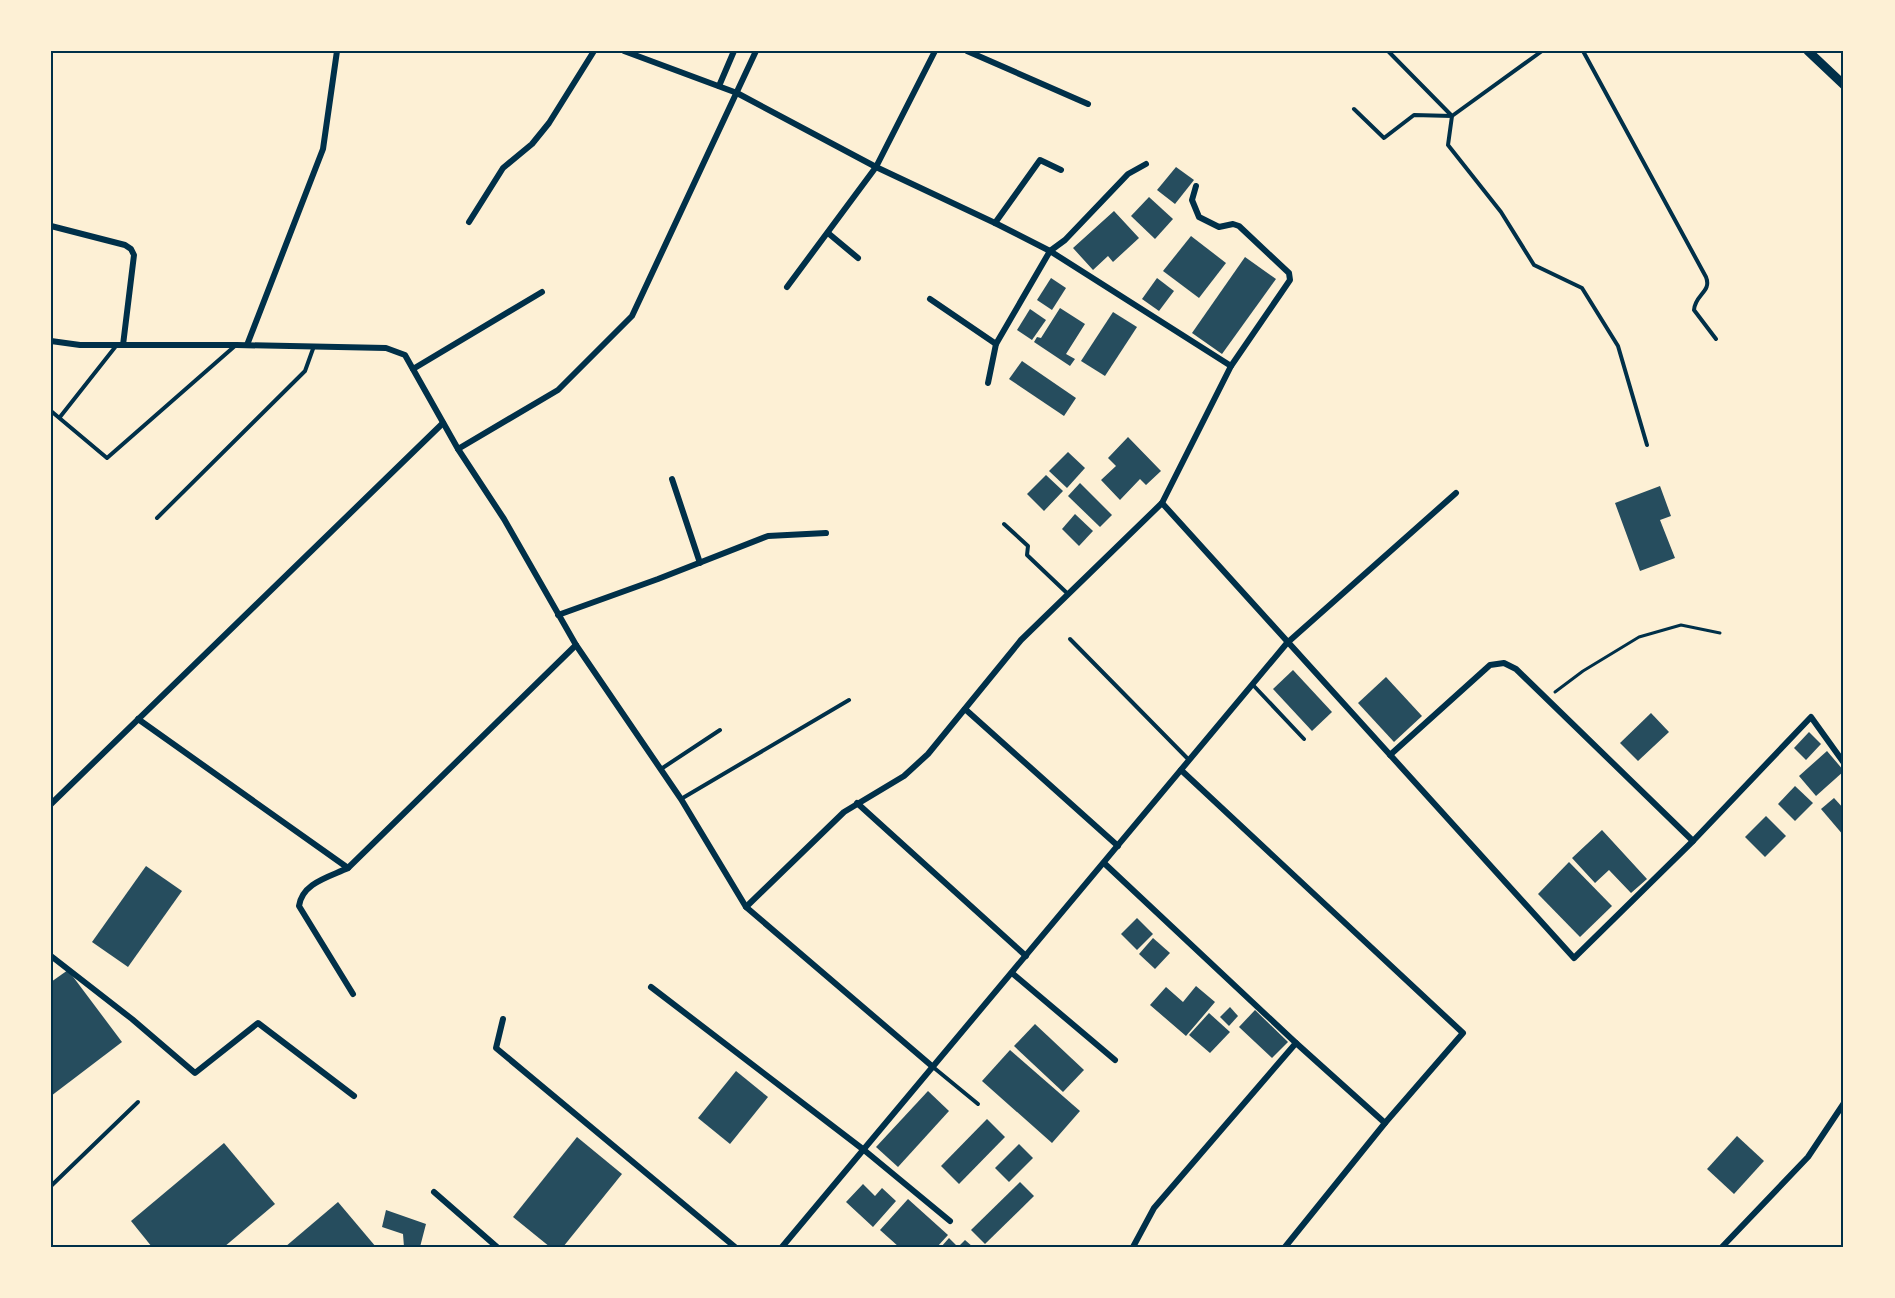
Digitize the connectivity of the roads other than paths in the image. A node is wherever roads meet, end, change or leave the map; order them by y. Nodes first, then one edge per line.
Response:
1 (336, 51) edge
2 (594, 51) edge
3 (624, 51) edge
4 (734, 51) edge
5 (756, 51) edge
6 (935, 51) edge
7 (967, 51) edge
8 (1388, 51) edge
9 (1542, 51) edge
10 (1583, 51) edge
11 (1808, 51) edge
12 (1844, 85) edge
13 (719, 86) junction
14 (737, 93) junction
15 (1088, 104) dead end
16 (1354, 109) dead end
17 (1452, 116) junction
18 (1146, 164) dead end
19 (876, 167) junction
20 (1060, 170) dead end
21 (1196, 186) dead end
22 (469, 222) dead end
23 (995, 223) junction
24 (51, 226) edge
25 (828, 233) junction
26 (1050, 251) junction
27 (858, 258) dead end
28 (787, 287) dead end
29 (542, 292) dead end
30 (930, 299) dead end
31 (1716, 339) dead end
32 (51, 341) edge
33 (996, 344) junction
34 (119, 345) junction
35 (237, 345) junction
36 (247, 345) junction
37 (314, 346) junction
38 (1231, 366) junction
39 (413, 369) junction
40 (988, 383) dead end
41 (51, 411) edge
42 (60, 417) junction
43 (443, 423) junction
44 (1647, 445) dead end
45 (458, 449) junction
46 (672, 479) dead end
47 (1456, 493) dead end
48 (1162, 503) junction
49 (157, 518) dead end
50 (1004, 524) dead end
51 (826, 533) dead end
52 (700, 563) junction
53 (1069, 594) junction
54 (558, 615) junction
55 (1070, 639) dead end
56 (1287, 643) junction
57 (576, 645) junction
58 (1252, 685) junction
59 (849, 700) dead end
60 (965, 709) junction
61 (138, 719) junction
62 (720, 730) dead end
63 (1304, 739) dead end
64 (1390, 755) junction
65 (1189, 761) junction
66 (1844, 763) edge
67 (661, 770) junction
68 (1181, 770) junction
69 (681, 800) junction
70 (857, 803) junction
71 (51, 804) edge
72 (1693, 841) junction
73 (1118, 846) junction
74 (1104, 862) junction
75 (348, 868) junction
76 (746, 907) junction
77 (51, 956) edge
78 (1026, 956) junction
79 (1012, 973) junction
80 (651, 987) dead end
81 (353, 994) dead end
82 (503, 1019) dead end
83 (1296, 1043) junction
84 (1115, 1060) dead end
85 (933, 1067) junction
86 (354, 1096) dead end
87 (138, 1102) dead end
88 (1844, 1103) edge
89 (978, 1104) dead end
90 (1385, 1123) junction
91 (864, 1150) junction
92 (51, 1186) edge
93 (434, 1192) dead end
94 (950, 1221) dead end
95 (497, 1247) edge
96 (735, 1247) edge
97 (782, 1247) edge
98 (1133, 1247) edge
99 (1285, 1247) edge
100 (1722, 1247) edge

1 - 36 street
2 - 22 street
3 - 13 street
4 - 13 street
5 - 14 street
6 - 19 street
7 - 15 street
8 - 17 lane
9 - 17 lane
10 - 31 lane
11 - 12 street
13 - 14 street
14 - 19 street
14 - 45 street
16 - 17 lane
17 - 44 lane
18 - 26 street
19 - 23 street
19 - 25 street
20 - 23 street
21 - 38 street
23 - 26 street
24 - 34 street
25 - 27 street
25 - 28 street
26 - 33 street
26 - 38 street
29 - 39 street
30 - 33 street
32 - 34 street
33 - 40 street
34 - 35 street
34 - 42 lane
35 - 36 street
35 - 42 lane
36 - 37 street
37 - 39 street
37 - 49 lane
38 - 48 street
39 - 43 street
41 - 42 lane
43 - 45 street
43 - 61 street
45 - 54 street
46 - 52 street
47 - 56 street
48 - 53 street
48 - 56 street
50 - 53 lane
51 - 52 street
52 - 54 street
53 - 60 street
54 - 57 street
55 - 65 lane
56 - 58 street
56 - 64 street
57 - 67 street
57 - 75 street
58 - 63 lane
58 - 65 street
59 - 69 lane
60 - 70 street
60 - 73 street
61 - 71 street
61 - 75 street
62 - 67 lane
64 - 72 street
64 - 72 street
65 - 68 street
66 - 72 street
67 - 69 street
68 - 73 street
68 - 90 street
69 - 76 street
70 - 76 street
70 - 78 street
73 - 74 street
74 - 78 street
74 - 83 street
75 - 81 street
76 - 85 street
77 - 86 street
78 - 79 street
79 - 84 street
79 - 85 street
80 - 91 street
82 - 96 street
83 - 90 street
83 - 98 street
85 - 89 lane
85 - 91 street
87 - 92 lane
88 - 100 street
90 - 99 street
91 - 94 street
91 - 97 street
93 - 95 street

